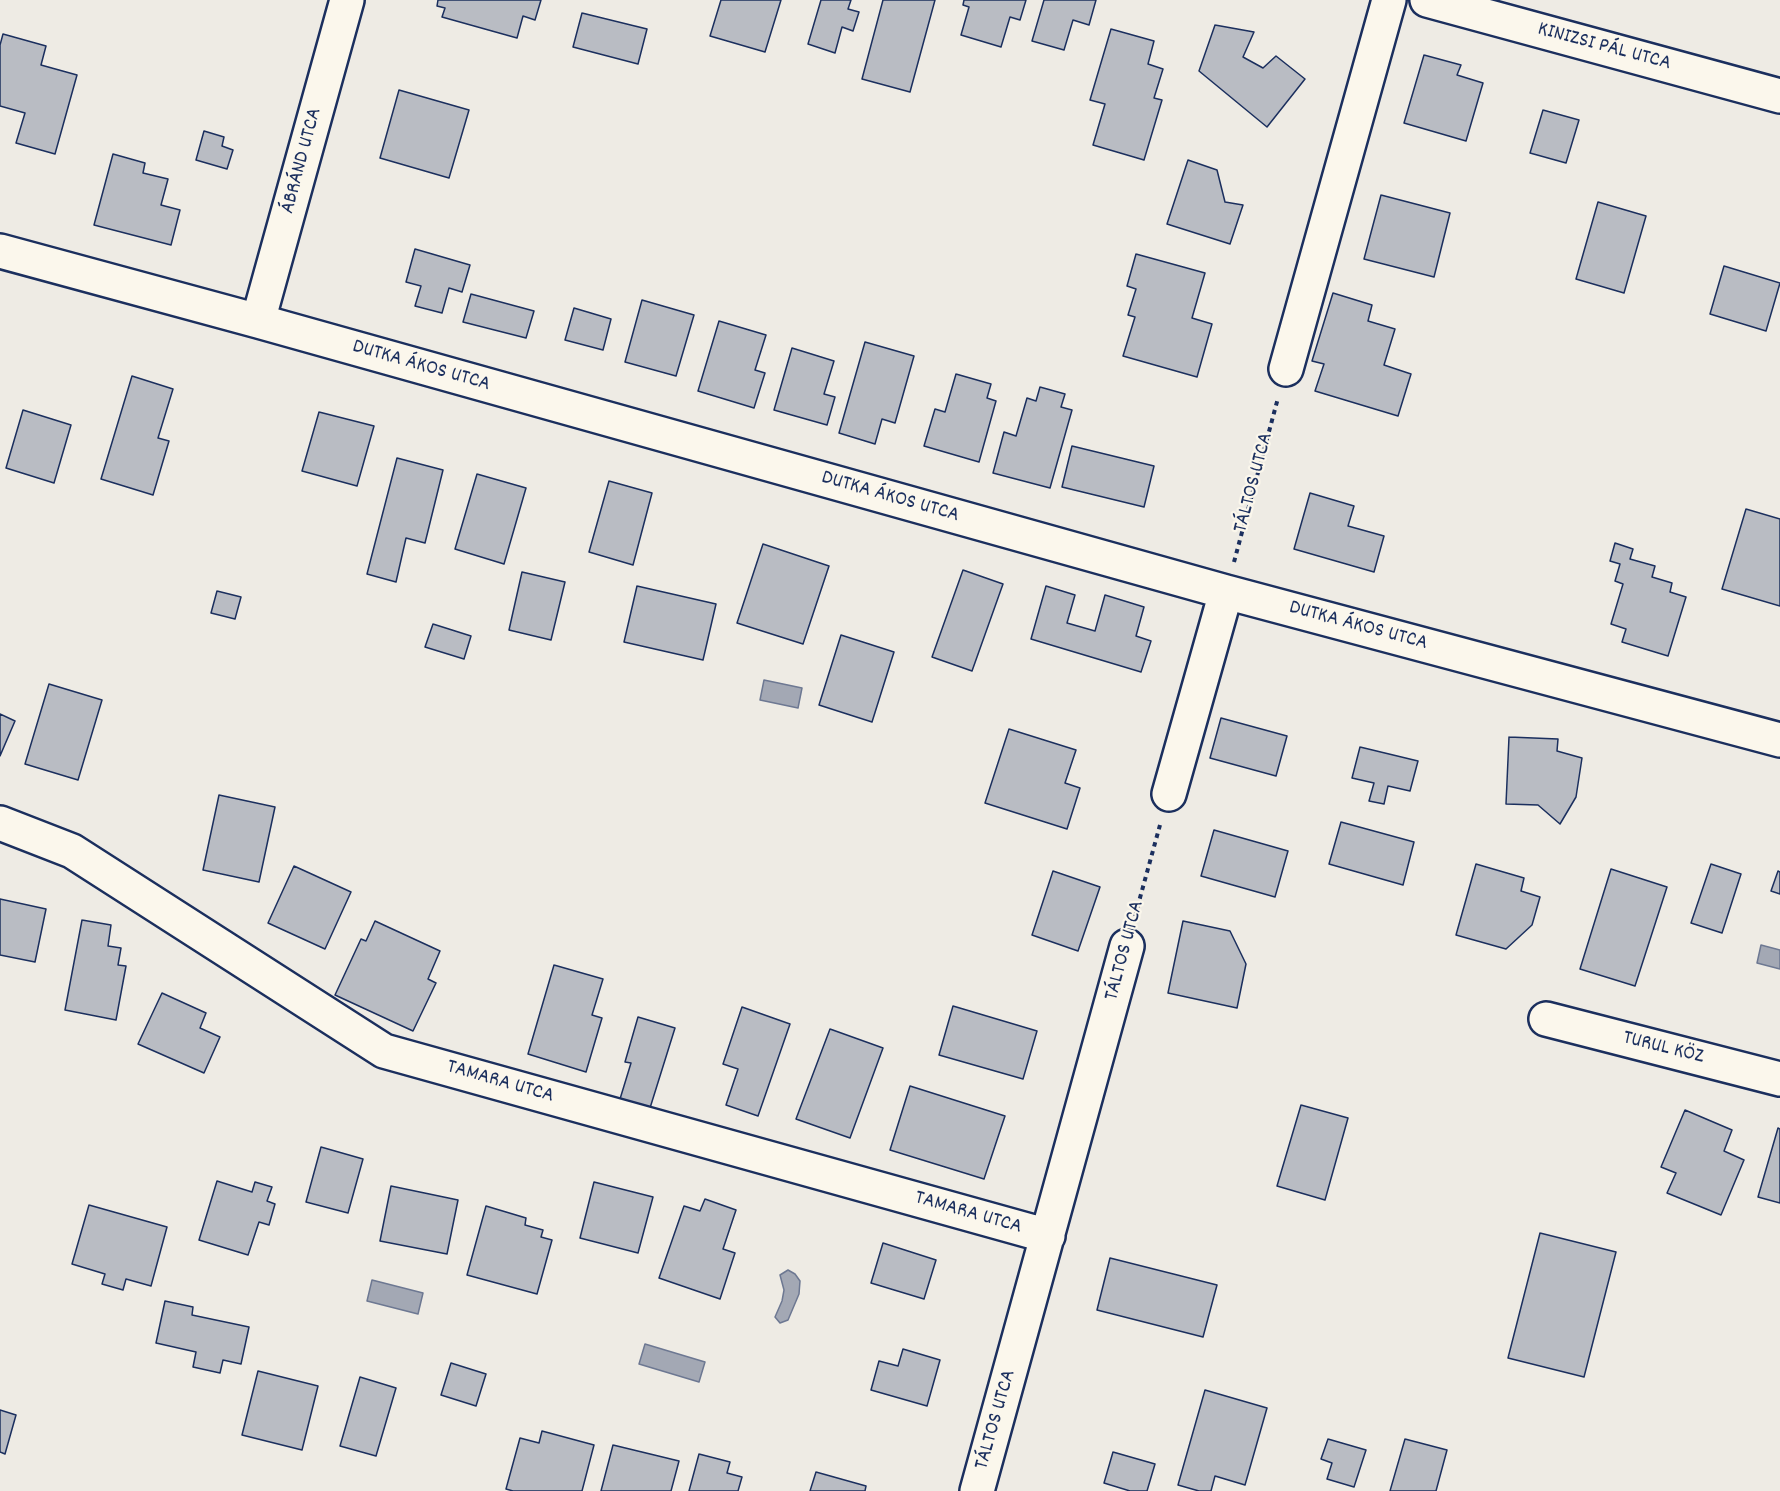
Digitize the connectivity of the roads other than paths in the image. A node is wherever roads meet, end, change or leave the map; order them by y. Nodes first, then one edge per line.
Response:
1 (347, 0) edge
2 (1389, 0) edge
3 (1427, 0) edge
4 (1780, 96) edge
5 (0, 251) edge
6 (258, 321) junction
7 (1286, 369) dead end
8 (1226, 592) junction
9 (1780, 740) edge
10 (1169, 794) road end
11 (0, 823) edge
12 (1127, 946) road end
13 (1546, 1019) dead end
14 (1780, 1079) edge
15 (1048, 1236) junction
16 (977, 1491) edge

1 - 6 street, ÁBRÁND UTCA
2 - 7 street
3 - 4 street, KINIZSI PÁL UTCA
5 - 6 street, DUTKA ÁKOS UTCA
6 - 8 street, DUTKA ÁKOS UTCA
8 - 9 street, DUTKA ÁKOS UTCA
8 - 10 street
11 - 15 street, TAMARA UTCA
12 - 15 street, TÁLTOS UTCA
13 - 14 street, TURUL KÖZ
15 - 16 street, TÁLTOS UTCA

